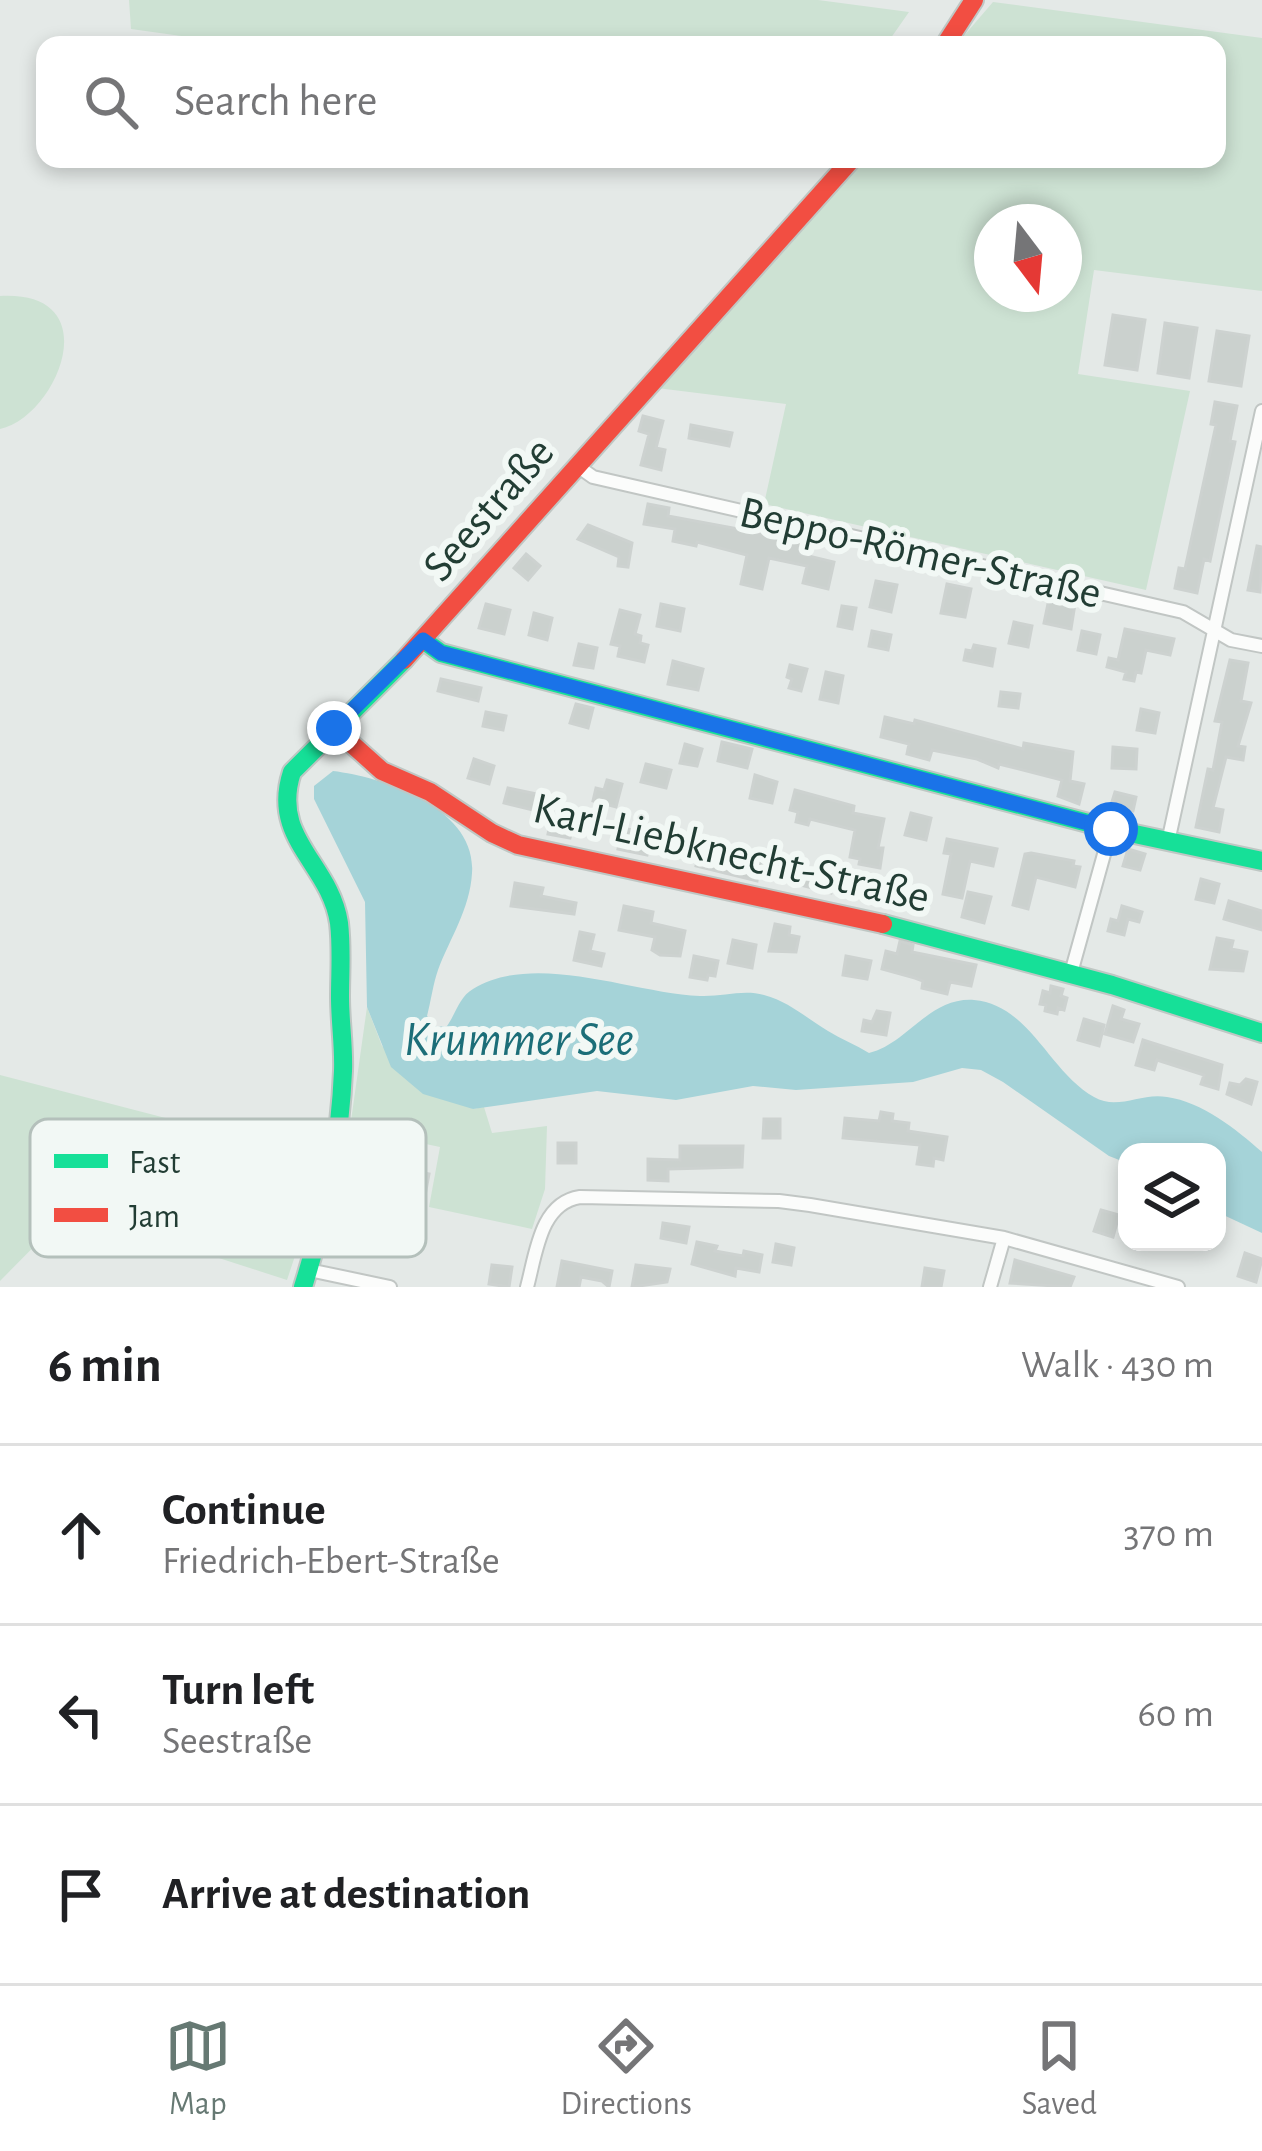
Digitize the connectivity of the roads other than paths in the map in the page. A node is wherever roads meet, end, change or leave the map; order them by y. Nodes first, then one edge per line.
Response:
1 (974, 0) edge
2 (951, 36) edge
3 (844, 168) edge
4 (1262, 411) edge
5 (576, 465) junction
6 (1215, 632) junction
7 (423, 640) junction
8 (1262, 646) edge
9 (334, 728) junction
10 (1111, 829) junction
11 (1168, 842) junction
12 (1262, 862) edge
13 (1071, 973) junction
14 (1262, 1033) edge
15 (336, 1119) edge
16 (1004, 1238) junction
17 (306, 1278) edge
18 (390, 1287) edge
19 (527, 1287) edge
20 (990, 1287) edge
21 (1178, 1287) edge

1 - 2 street
3 - 5 street, Seestraße
4 - 6 street
5 - 6 street, Beppo-Römer-Straße
5 - 7 street, Seestraße
6 - 8 street, Beppo-Römer-Straße
6 - 11 street
7 - 9 street, Seestraße
7 - 10 street
9 - 13 street, Karl-Liebknecht-Straße
9 - 15 street, Seestraße
10 - 11 street
10 - 13 street
11 - 12 street
13 - 14 street, Karl-Liebknecht-Straße
16 - 19 street
16 - 20 street
16 - 21 street
17 - 18 street

